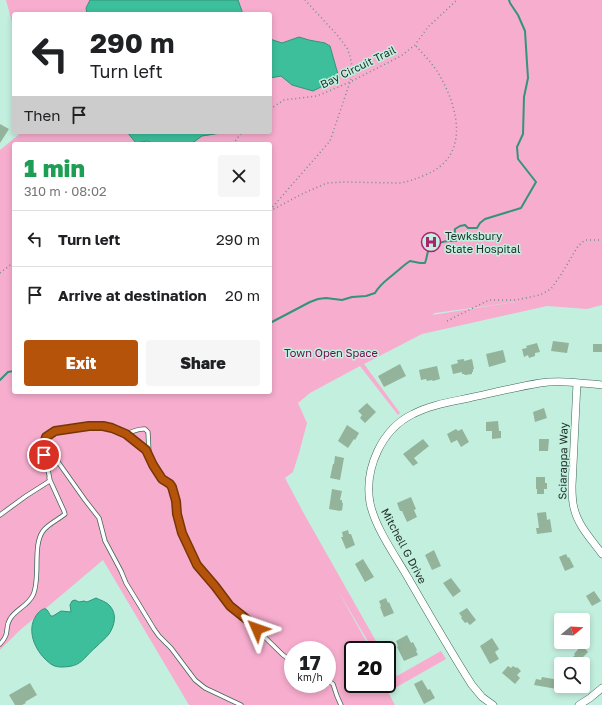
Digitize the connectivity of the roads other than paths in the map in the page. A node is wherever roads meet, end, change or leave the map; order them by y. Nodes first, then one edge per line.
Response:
1 (577, 383) junction
2 (602, 385) edge
3 (126, 434) junction
4 (45, 444) junction
5 (149, 454) junction
6 (49, 478) junction
7 (0, 515) edge
8 (602, 554) edge
9 (0, 644) edge
10 (284, 656) edge
11 (602, 688) edge
12 (336, 693) edge
13 (241, 705) edge
14 (341, 705) edge
15 (494, 705) edge
16 (579, 705) edge

1 - 2 street, Mitchell G Drive
1 - 8 street, Sciarappa Way
1 - 15 street, Mitchell G Drive
3 - 4 lane
3 - 5 lane
3 - 5 lane
4 - 6 lane
4 - 13 lane
5 - 10 lane
6 - 7 lane
6 - 9 lane
11 - 16 street
12 - 14 lane

